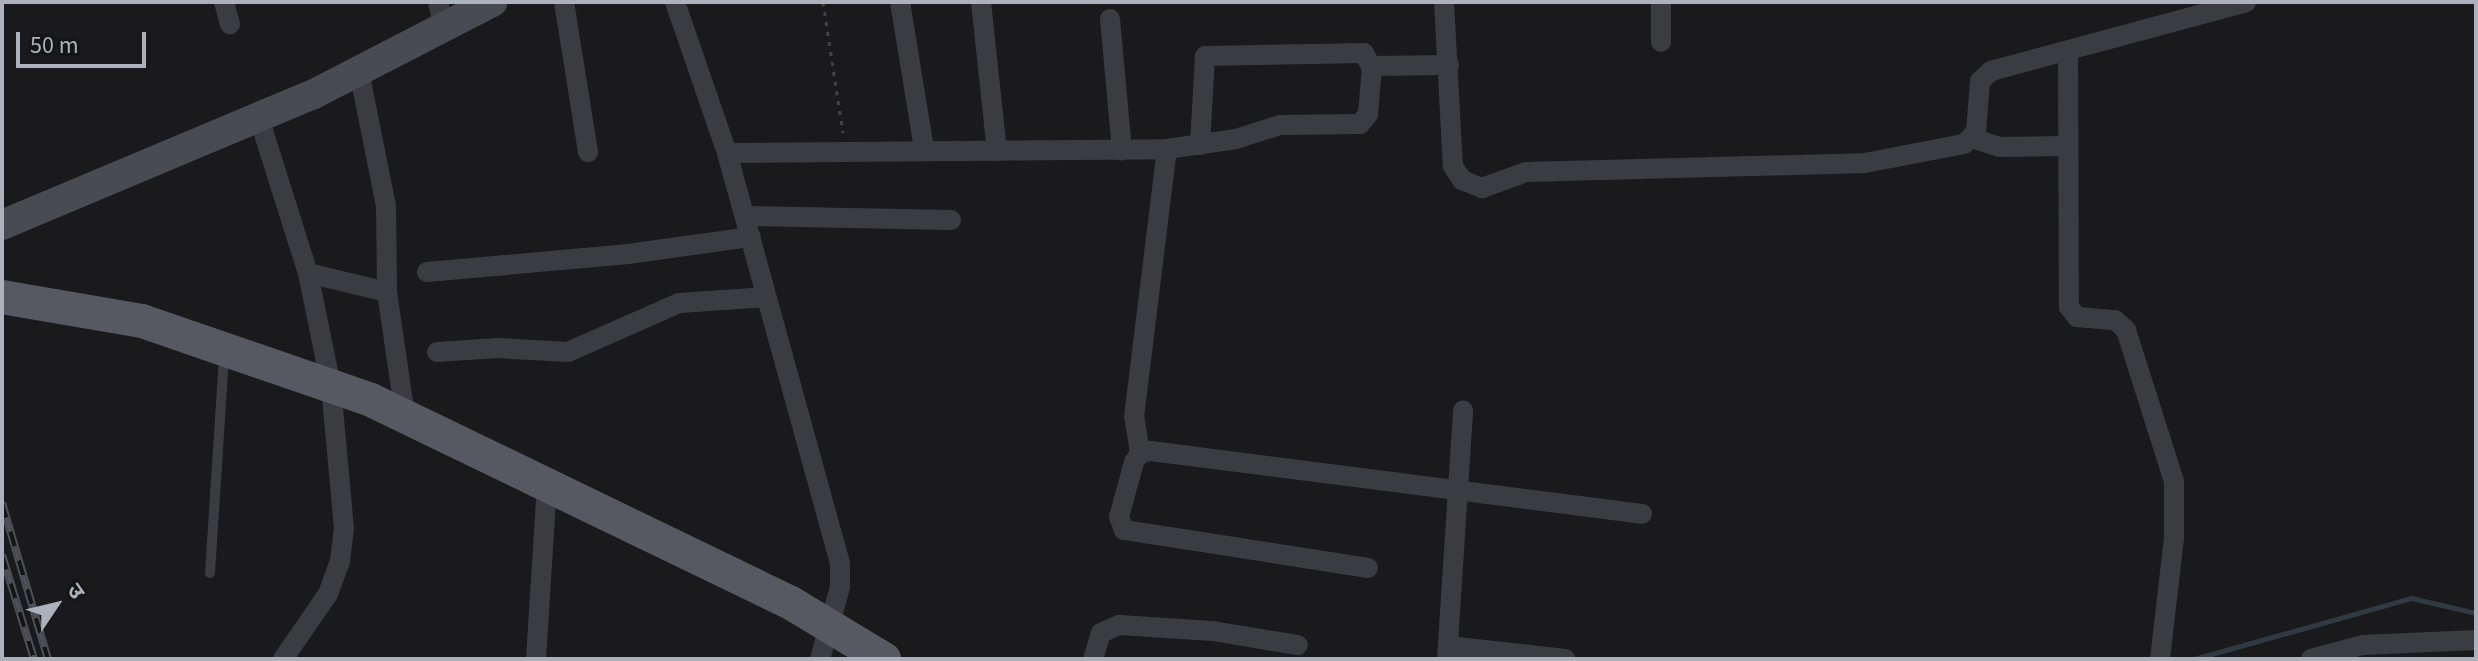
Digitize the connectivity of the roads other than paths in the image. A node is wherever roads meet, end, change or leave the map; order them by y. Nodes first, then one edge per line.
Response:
1 (224, 2) edge
2 (492, 2) edge
3 (564, 2) edge
4 (675, 2) edge
5 (900, 2) edge
6 (981, 2) edge
7 (1444, 2) edge
8 (1661, 2) edge
9 (2245, 2) edge
10 (441, 14) edge
11 (1110, 19) dead end
12 (230, 24) dead end
13 (1661, 42) dead end
14 (2068, 52) junction
15 (1449, 65) junction
16 (1371, 67) junction
17 (359, 71) junction
18 (259, 118) junction
19 (1972, 138) junction
20 (1200, 145) junction
21 (2068, 146) junction
22 (924, 148) junction
23 (1167, 149) junction
24 (1122, 150) junction
25 (997, 151) junction
26 (588, 152) dead end
27 (727, 153) junction
28 (745, 216) junction
29 (951, 220) dead end
30 (2, 225) edge
31 (751, 237) junction
32 (427, 272) dead end
33 (308, 273) junction
34 (387, 292) junction
35 (2, 297) edge
36 (766, 297) junction
37 (224, 350) junction
38 (437, 352) dead end
39 (331, 386) junction
40 (1463, 411) dead end
41 (405, 416) junction
42 (1140, 453) junction
43 (547, 486) junction
44 (1460, 491) junction
45 (1642, 514) dead end
46 (1368, 568) dead end
47 (210, 573) dead end
48 (831, 624) junction
49 (2476, 640) edge
50 (1298, 645) dead end
51 (1448, 652) edge
52 (283, 659) edge
53 (536, 659) edge
54 (820, 659) edge
55 (884, 659) edge
56 (1093, 659) edge
57 (1565, 659) edge
58 (2160, 659) edge
59 (2311, 659) edge

1 - 12 street
2 - 10 street
3 - 26 street
4 - 27 street
5 - 22 street
6 - 25 street
7 - 15 street
8 - 13 street
9 - 14 street
10 - 17 street
11 - 24 street
14 - 19 street
14 - 21 street
15 - 16 street
15 - 19 street
16 - 20 street
16 - 20 street
17 - 18 street
17 - 34 street
18 - 30 street
18 - 33 street
19 - 21 street
20 - 23 street
21 - 58 street
22 - 25 street
22 - 27 street
23 - 24 street
23 - 42 street
24 - 25 street
27 - 28 street
28 - 29 street
28 - 31 street
31 - 32 street
31 - 36 street
33 - 34 street
33 - 39 street
34 - 41 street
35 - 37 main road
36 - 38 street
36 - 48 street
37 - 39 main road
37 - 47 lane
39 - 41 main road
39 - 52 street
40 - 44 street
41 - 43 main road
42 - 44 street
42 - 46 street
43 - 48 main road
43 - 53 street
44 - 45 street
44 - 51 street
48 - 54 street
48 - 55 main road
49 - 59 street
50 - 56 street
51 - 57 street

